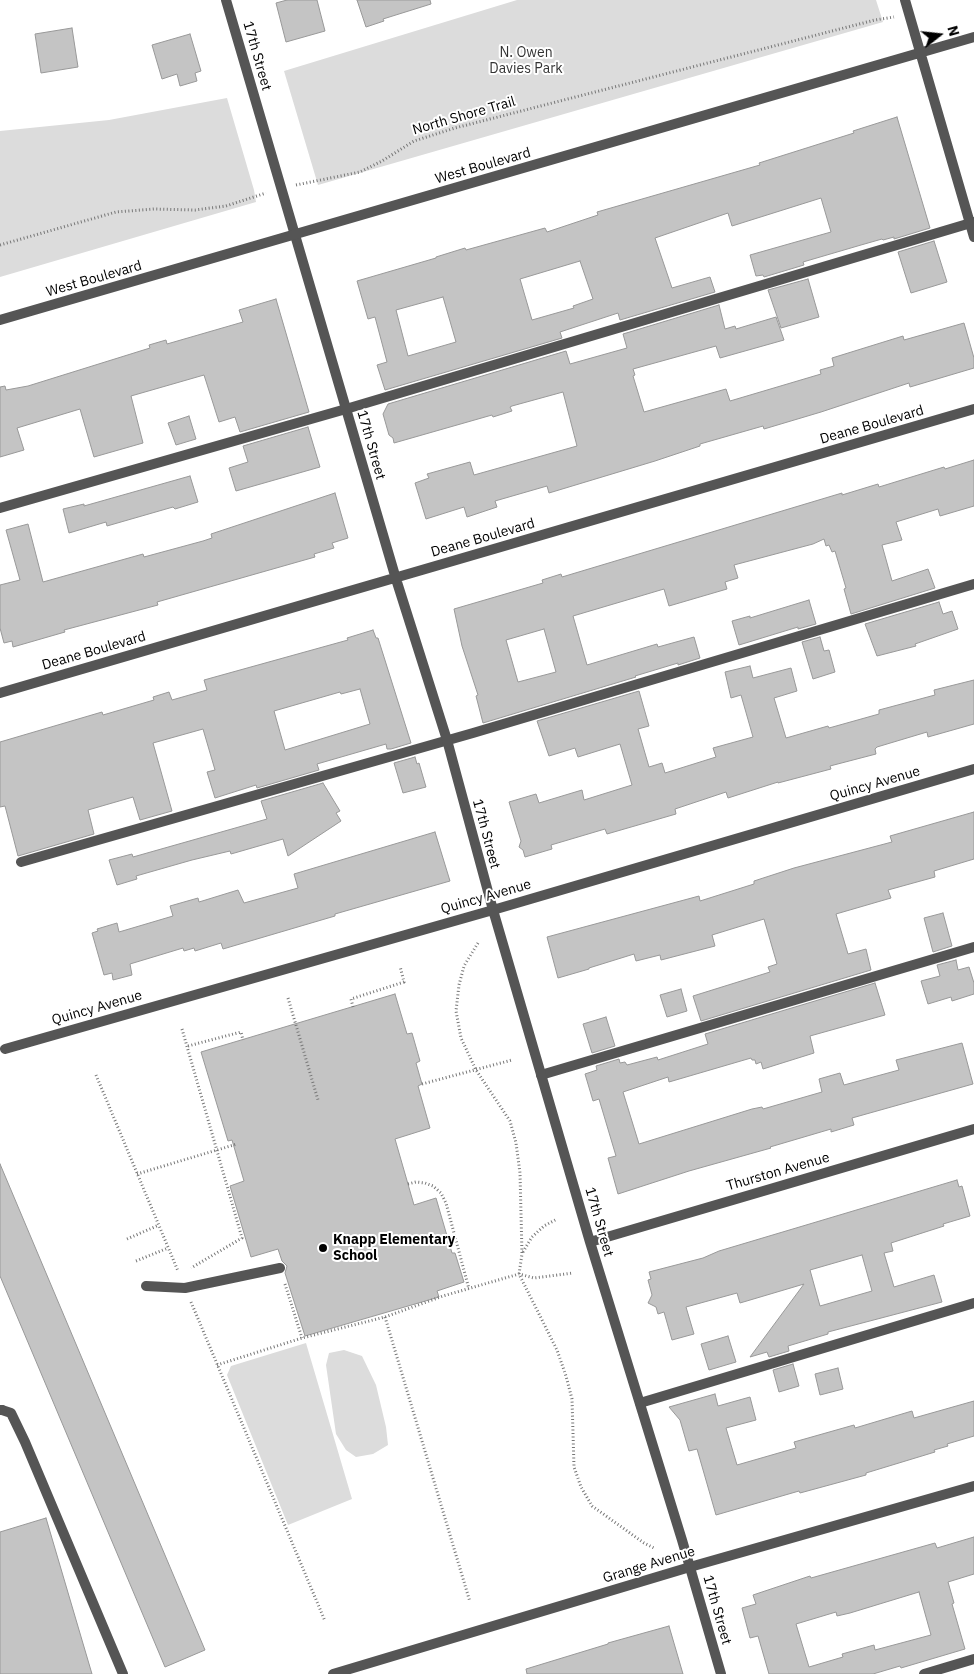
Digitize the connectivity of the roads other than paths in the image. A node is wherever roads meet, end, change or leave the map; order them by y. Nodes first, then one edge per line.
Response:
1 (226, 0) edge
2 (905, 0) edge
3 (974, 37) edge
4 (920, 52) junction
5 (972, 222) edge
6 (295, 235) junction
7 (974, 237) edge
8 (0, 320) edge
9 (346, 409) junction
10 (974, 409) edge
11 (0, 508) edge
12 (396, 579) junction
13 (974, 584) edge
14 (0, 693) edge
15 (447, 740) junction
16 (974, 769) edge
17 (21, 862) dead end
18 (493, 910) junction
19 (974, 947) edge
20 (5, 1049) dead end
21 (541, 1075) junction
22 (974, 1129) edge
23 (590, 1242) junction
24 (280, 1268) road end
25 (146, 1286) dead end
26 (974, 1304) edge
27 (640, 1402) junction
28 (1, 1410) edge
29 (974, 1486) edge
30 (690, 1567) junction
31 (974, 1659) edge
32 (122, 1674) edge
33 (333, 1674) edge
34 (721, 1674) edge
35 (924, 1674) edge

1 - 6 street, 17th Street
2 - 4 street
3 - 4 street, West Boulevard
4 - 5 street
4 - 6 street, West Boulevard
5 - 7 street
5 - 9 street
6 - 8 street, West Boulevard
6 - 9 street, 17th Street
9 - 11 street
9 - 12 street, 17th Street
10 - 12 street, Deane Boulevard
12 - 14 street, Deane Boulevard
12 - 15 street, 17th Street
13 - 15 street
15 - 17 street
15 - 18 street, 17th Street
16 - 18 street, Quincy Avenue
18 - 20 street, Quincy Avenue
18 - 21 street, 17th Street
19 - 21 street
21 - 23 street, 17th Street
22 - 23 street, Thurston Avenue
23 - 27 street, 17th Street
24 - 25 street
26 - 27 street
27 - 30 street, 17th Street
28 - 32 street
29 - 30 street, Grange Avenue
30 - 33 street, Grange Avenue
30 - 34 street, 17th Street
31 - 35 street

